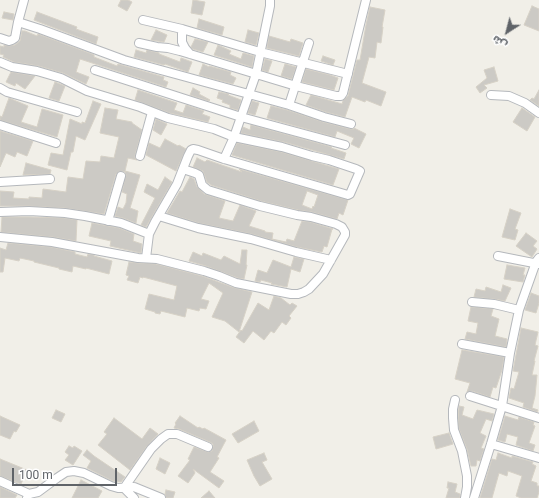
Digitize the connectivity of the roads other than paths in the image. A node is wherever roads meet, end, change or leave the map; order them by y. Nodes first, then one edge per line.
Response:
1 (24, 0) edge
2 (270, 0) edge
3 (366, 0) edge
4 (144, 20) dead end
5 (18, 22) junction
6 (182, 29) junction
7 (0, 38) edge
8 (139, 43) dead end
9 (309, 44) dead end
10 (260, 52) junction
11 (190, 54) junction
12 (0, 62) edge
13 (302, 62) junction
14 (95, 70) dead end
15 (256, 74) junction
16 (348, 74) junction
17 (296, 86) junction
18 (0, 88) edge
19 (249, 94) junction
20 (491, 95) dead end
21 (290, 105) junction
22 (77, 112) dead end
23 (152, 112) junction
24 (539, 113) edge
25 (241, 117) junction
26 (351, 124) dead end
27 (0, 125) edge
28 (234, 137) junction
29 (56, 143) dead end
30 (345, 145) dead end
31 (140, 156) dead end
32 (224, 160) junction
33 (183, 170) junction
34 (121, 176) dead end
35 (50, 179) dead end
36 (0, 182) edge
37 (0, 212) edge
38 (158, 216) junction
39 (108, 221) junction
40 (149, 234) junction
41 (0, 237) edge
42 (498, 256) dead end
43 (146, 258) junction
44 (331, 260) junction
45 (538, 261) edge
46 (472, 302) dead end
47 (519, 310) junction
48 (462, 344) dead end
49 (510, 353) junction
50 (470, 396) dead end
51 (455, 400) dead end
52 (502, 406) junction
53 (539, 418) edge
54 (491, 444) junction
55 (208, 447) dead end
56 (539, 458) edge
57 (0, 481) edge
58 (124, 488) junction
59 (30, 497) edge
60 (134, 498) edge
61 (161, 498) edge
62 (465, 498) edge
63 (474, 498) edge

1 - 5 street
2 - 10 street
3 - 16 street
4 - 6 street
5 - 7 street
5 - 19 street
6 - 10 street
6 - 11 street
8 - 11 street
9 - 13 street
10 - 13 street
10 - 15 street
11 - 15 street
12 - 23 street
13 - 16 street
13 - 17 street
14 - 25 street
15 - 17 street
15 - 19 street
16 - 17 street
17 - 21 street
18 - 22 street
19 - 21 street
19 - 25 street
20 - 24 street
21 - 26 street
23 - 28 street
23 - 31 street
25 - 28 street
25 - 30 street
27 - 29 street
28 - 32 street
28 - 32 street
32 - 33 street
33 - 38 street
33 - 44 street
34 - 39 street
35 - 36 street
37 - 39 street
38 - 40 street
38 - 44 street
39 - 40 street
40 - 43 street
41 - 43 street
42 - 45 street
43 - 44 street
45 - 47 street
46 - 47 street
47 - 49 street
48 - 49 street
49 - 52 street
50 - 52 street
51 - 62 street
52 - 53 street
52 - 54 street
54 - 56 street
54 - 63 street
55 - 58 street
57 - 59 street
58 - 59 street
58 - 60 street
58 - 61 street

